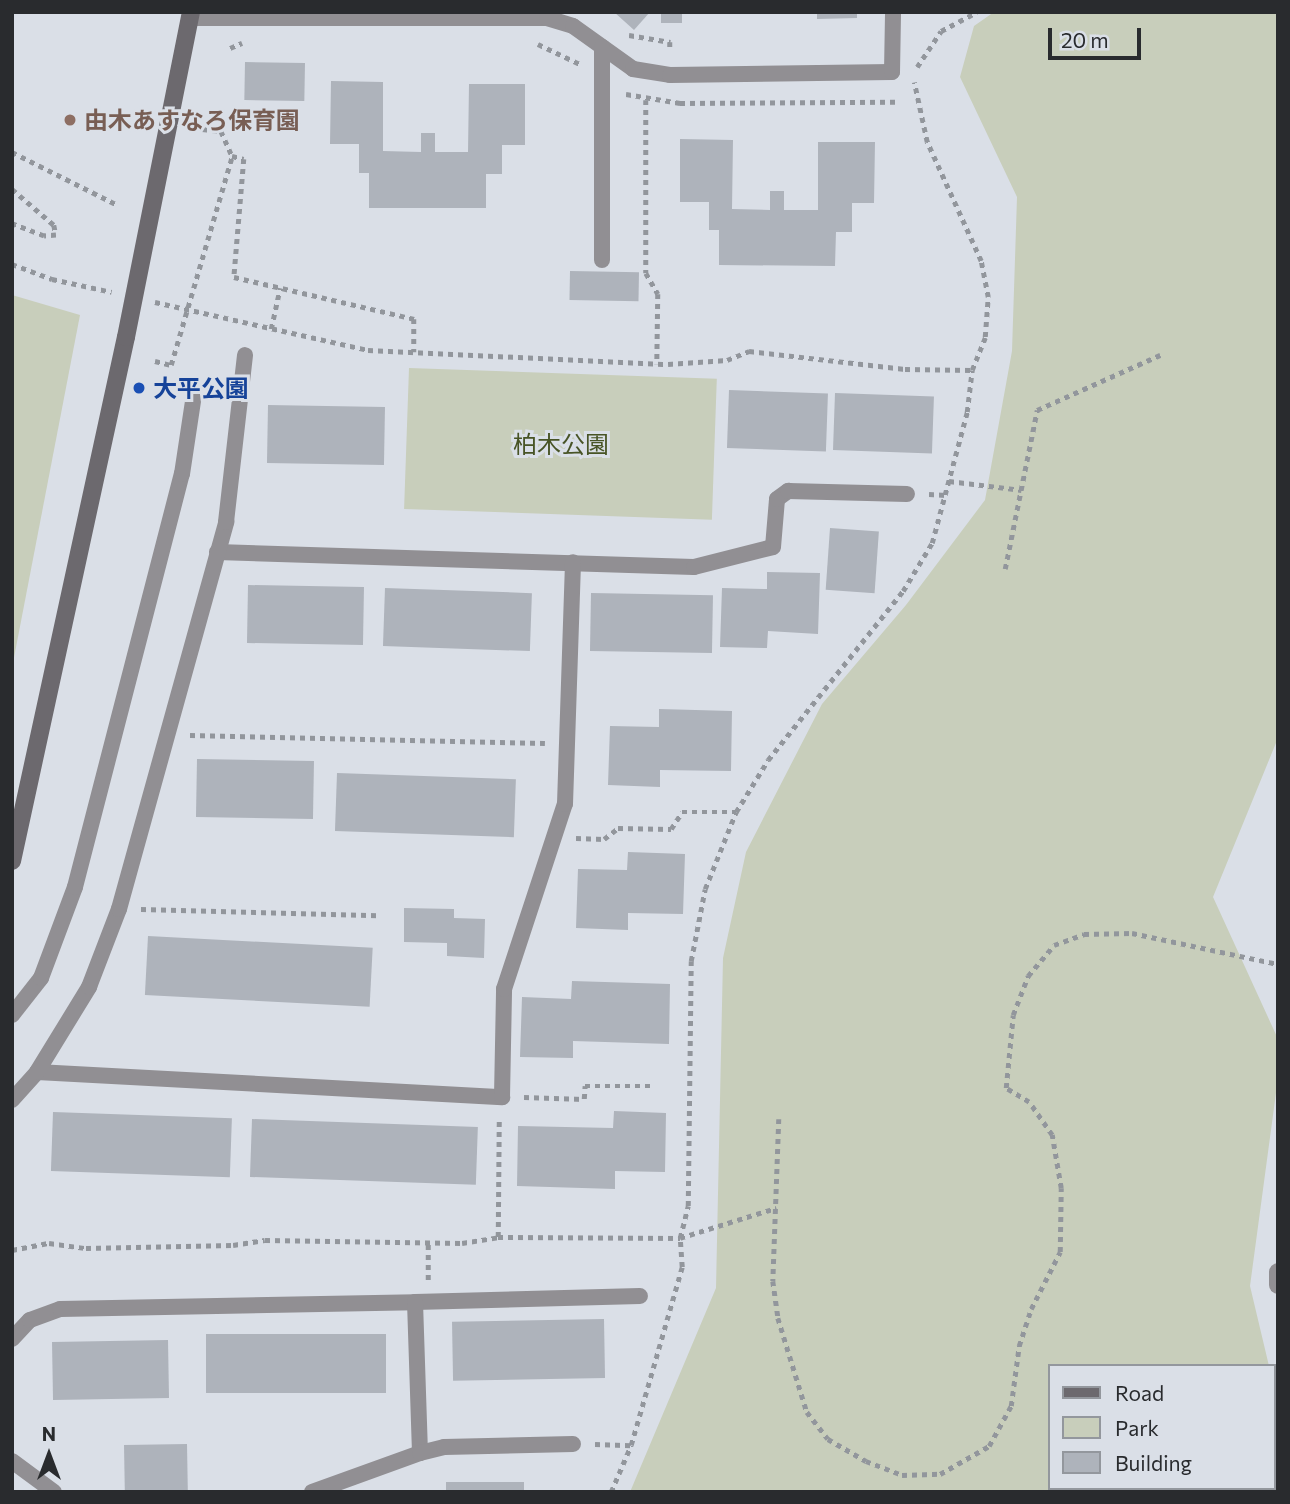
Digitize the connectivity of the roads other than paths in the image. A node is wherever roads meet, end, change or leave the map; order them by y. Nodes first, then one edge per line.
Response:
1 (893, 12) edge
2 (190, 15) edge
3 (314, 15) edge
4 (602, 47) junction
5 (603, 260) dead end
6 (245, 355) dead end
7 (194, 395) dead end
8 (907, 495) dead end
9 (217, 552) junction
10 (573, 562) junction
11 (12, 861) edge
12 (12, 1015) edge
13 (37, 1072) junction
14 (12, 1100) edge
15 (1278, 1272) edge
16 (1278, 1285) edge
17 (640, 1296) dead end
18 (421, 1302) junction
19 (12, 1339) edge
20 (573, 1444) road end
21 (420, 1453) junction
22 (12, 1461) edge
23 (54, 1492) edge
24 (312, 1492) edge

1 - 4 lane
2 - 3 lane
2 - 11 street
3 - 4 lane
4 - 5 lane
6 - 9 lane
7 - 12 lane
8 - 10 lane
9 - 10 lane
9 - 13 lane
10 - 13 lane
13 - 14 lane
15 - 16 street
17 - 18 lane
18 - 19 lane
18 - 21 lane
20 - 21 lane
21 - 24 lane
22 - 23 lane

